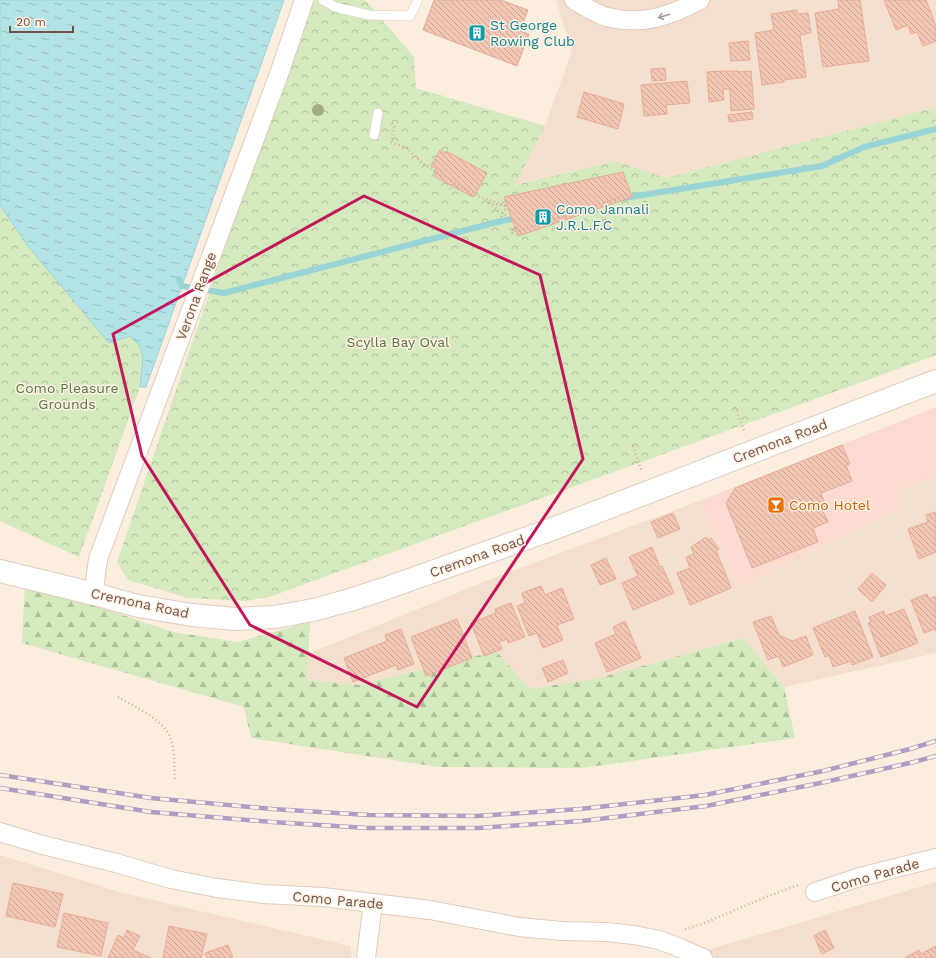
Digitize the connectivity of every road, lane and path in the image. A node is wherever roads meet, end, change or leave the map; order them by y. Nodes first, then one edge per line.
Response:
1 (304, 0) edge
2 (323, 0) edge
3 (418, 0) edge
4 (574, 0) edge
5 (700, 0) edge
6 (378, 113) dead end
7 (391, 120) dead end
8 (374, 135) dead end
9 (453, 183) junction
10 (450, 189) dead end
11 (628, 195) dead end
12 (506, 206) junction
13 (503, 214) junction
14 (501, 217) dead end
15 (518, 225) junction
16 (510, 229) dead end
17 (936, 381) edge
18 (735, 406) dead end
19 (633, 446) dead end
20 (752, 452) junction
21 (649, 491) junction
22 (0, 571) edge
23 (94, 594) junction
24 (118, 697) dead end
25 (175, 781) dead end
26 (0, 832) edge
27 (936, 858) edge
28 (815, 892) joint
29 (373, 903) junction
30 (680, 928) dead end
31 (367, 956) edge
32 (703, 958) edge

1 - 23 street, Verona Range
2 - 3 lane
5 -> 4 street
6 - 8 lane
7 - 9 path
9 - 10 path
9 - 12 path
11 - 15 path
12 - 13 path
12 - 13 path
13 - 14 path
13 - 15 path
15 - 16 path
17 - 20 street, Cremona Road
18 - 20 path
19 - 21 path
20 - 21 street, Cremona Road
21 - 23 street, Cremona Road
22 - 23 street, Cremona Road
24 - 25 path
26 - 29 street, Como Parade
27 - 28 street, Como Parade
28 - 30 path
29 - 31 street
29 - 32 street, Como Parade

